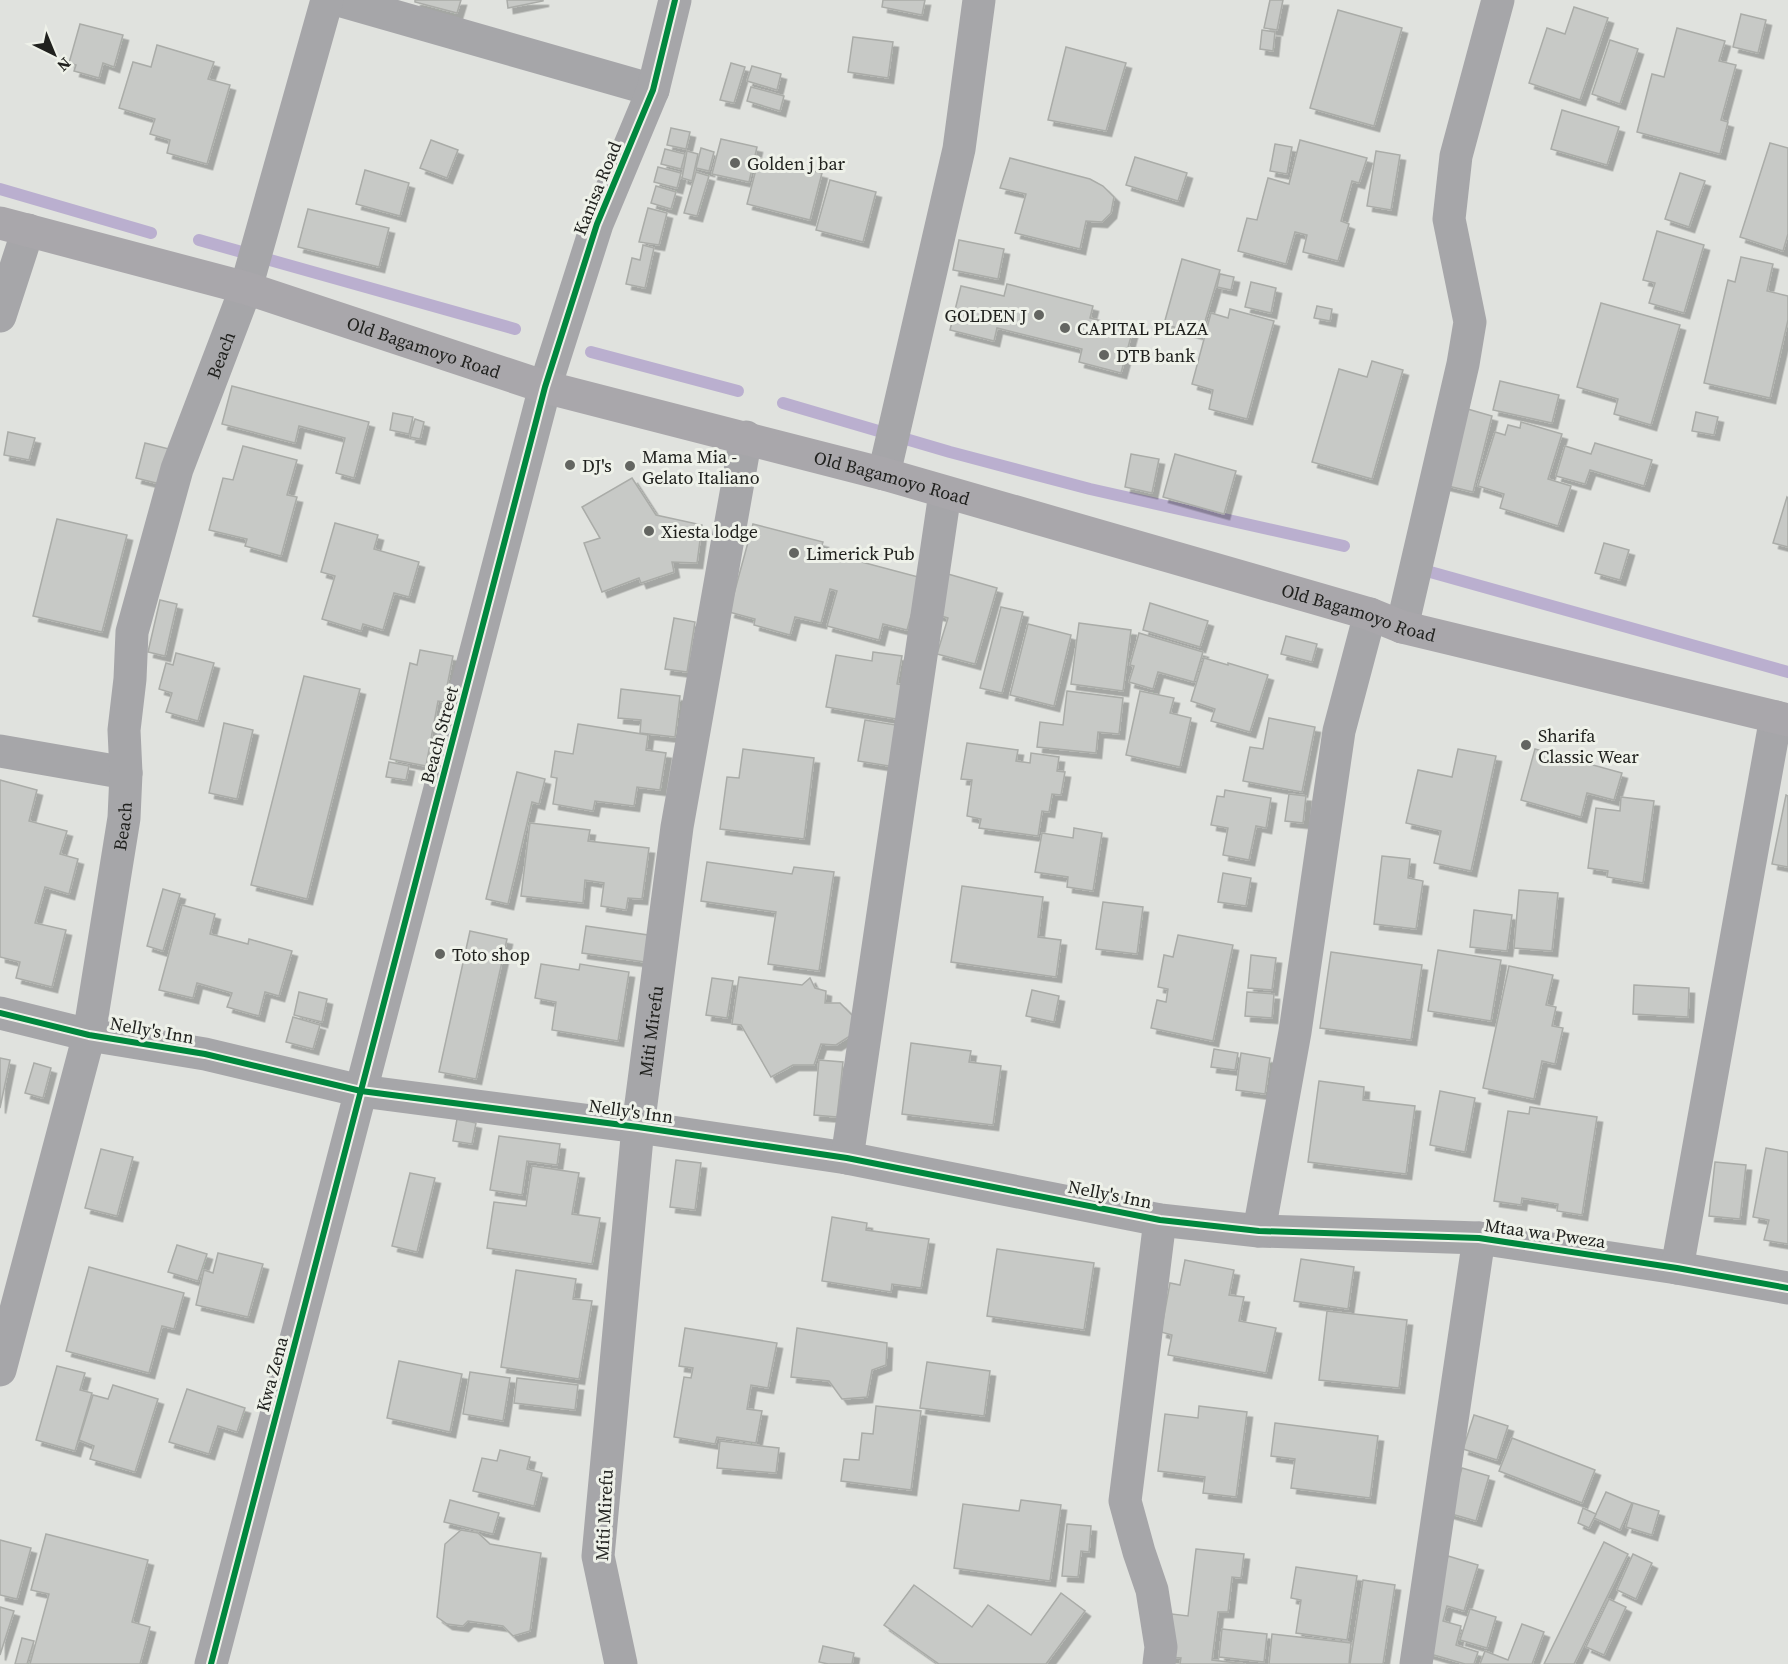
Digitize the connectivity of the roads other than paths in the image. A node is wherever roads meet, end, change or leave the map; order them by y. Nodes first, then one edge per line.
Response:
1 (327, 0) edge
2 (338, 0) edge
3 (675, 0) edge
4 (979, 0) edge
5 (1498, 0) edge
6 (653, 90) junction
7 (14, 226) edge
8 (246, 288) junction
9 (0, 316) edge
10 (545, 387) junction
11 (746, 437) junction
12 (884, 474) junction
13 (945, 493) junction
14 (1370, 614) junction
15 (1402, 627) junction
16 (1782, 718) edge
17 (0, 751) edge
18 (126, 773) junction
19 (0, 1013) edge
20 (89, 1035) junction
21 (361, 1091) junction
22 (638, 1126) junction
23 (847, 1158) junction
24 (1160, 1220) junction
25 (1259, 1231) junction
26 (1479, 1238) junction
27 (1677, 1268) junction
28 (1788, 1288) edge
29 (0, 1370) edge
30 (211, 1664) edge
31 (621, 1664) edge
32 (1159, 1664) edge
33 (1416, 1664) edge

1 - 8 street, Beach
2 - 6 street
3 - 6 street, Kanisa Road
4 - 12 street
5 - 15 street
6 - 10 street, Kanisa Road
7 - 8 main road, Old Bagamoyo Road
7 - 9 street
8 - 10 main road, Old Bagamoyo Road
8 - 18 street, Beach
10 - 11 main road, Old Bagamoyo Road
10 - 21 street, Beach Street
11 - 12 main road, Old Bagamoyo Road
11 - 22 street, Miti Mirefu
12 - 13 main road, Old Bagamoyo Road
13 - 14 main road, Old Bagamoyo Road
13 - 23 street
14 - 15 main road, Old Bagamoyo Road
14 - 25 street
15 - 16 main road, Old Bagamoyo Road
16 - 27 street
17 - 18 street
18 - 20 street, Beach
19 - 20 street, Nelly's Inn
20 - 21 street, Nelly's Inn
20 - 29 street, Beach
21 - 22 street, Nelly's Inn
21 - 30 street, Kwa Zena
22 - 23 street, Nelly's Inn
22 - 31 street, Miti Mirefu
23 - 24 street, Nelly's Inn
24 - 25 street, Nelly's Inn
24 - 32 street
25 - 26 street, Mtaa wa Pweza
26 - 27 street, Mtaa wa Pweza
26 - 33 street
27 - 28 street, Mtaa wa Pweza

